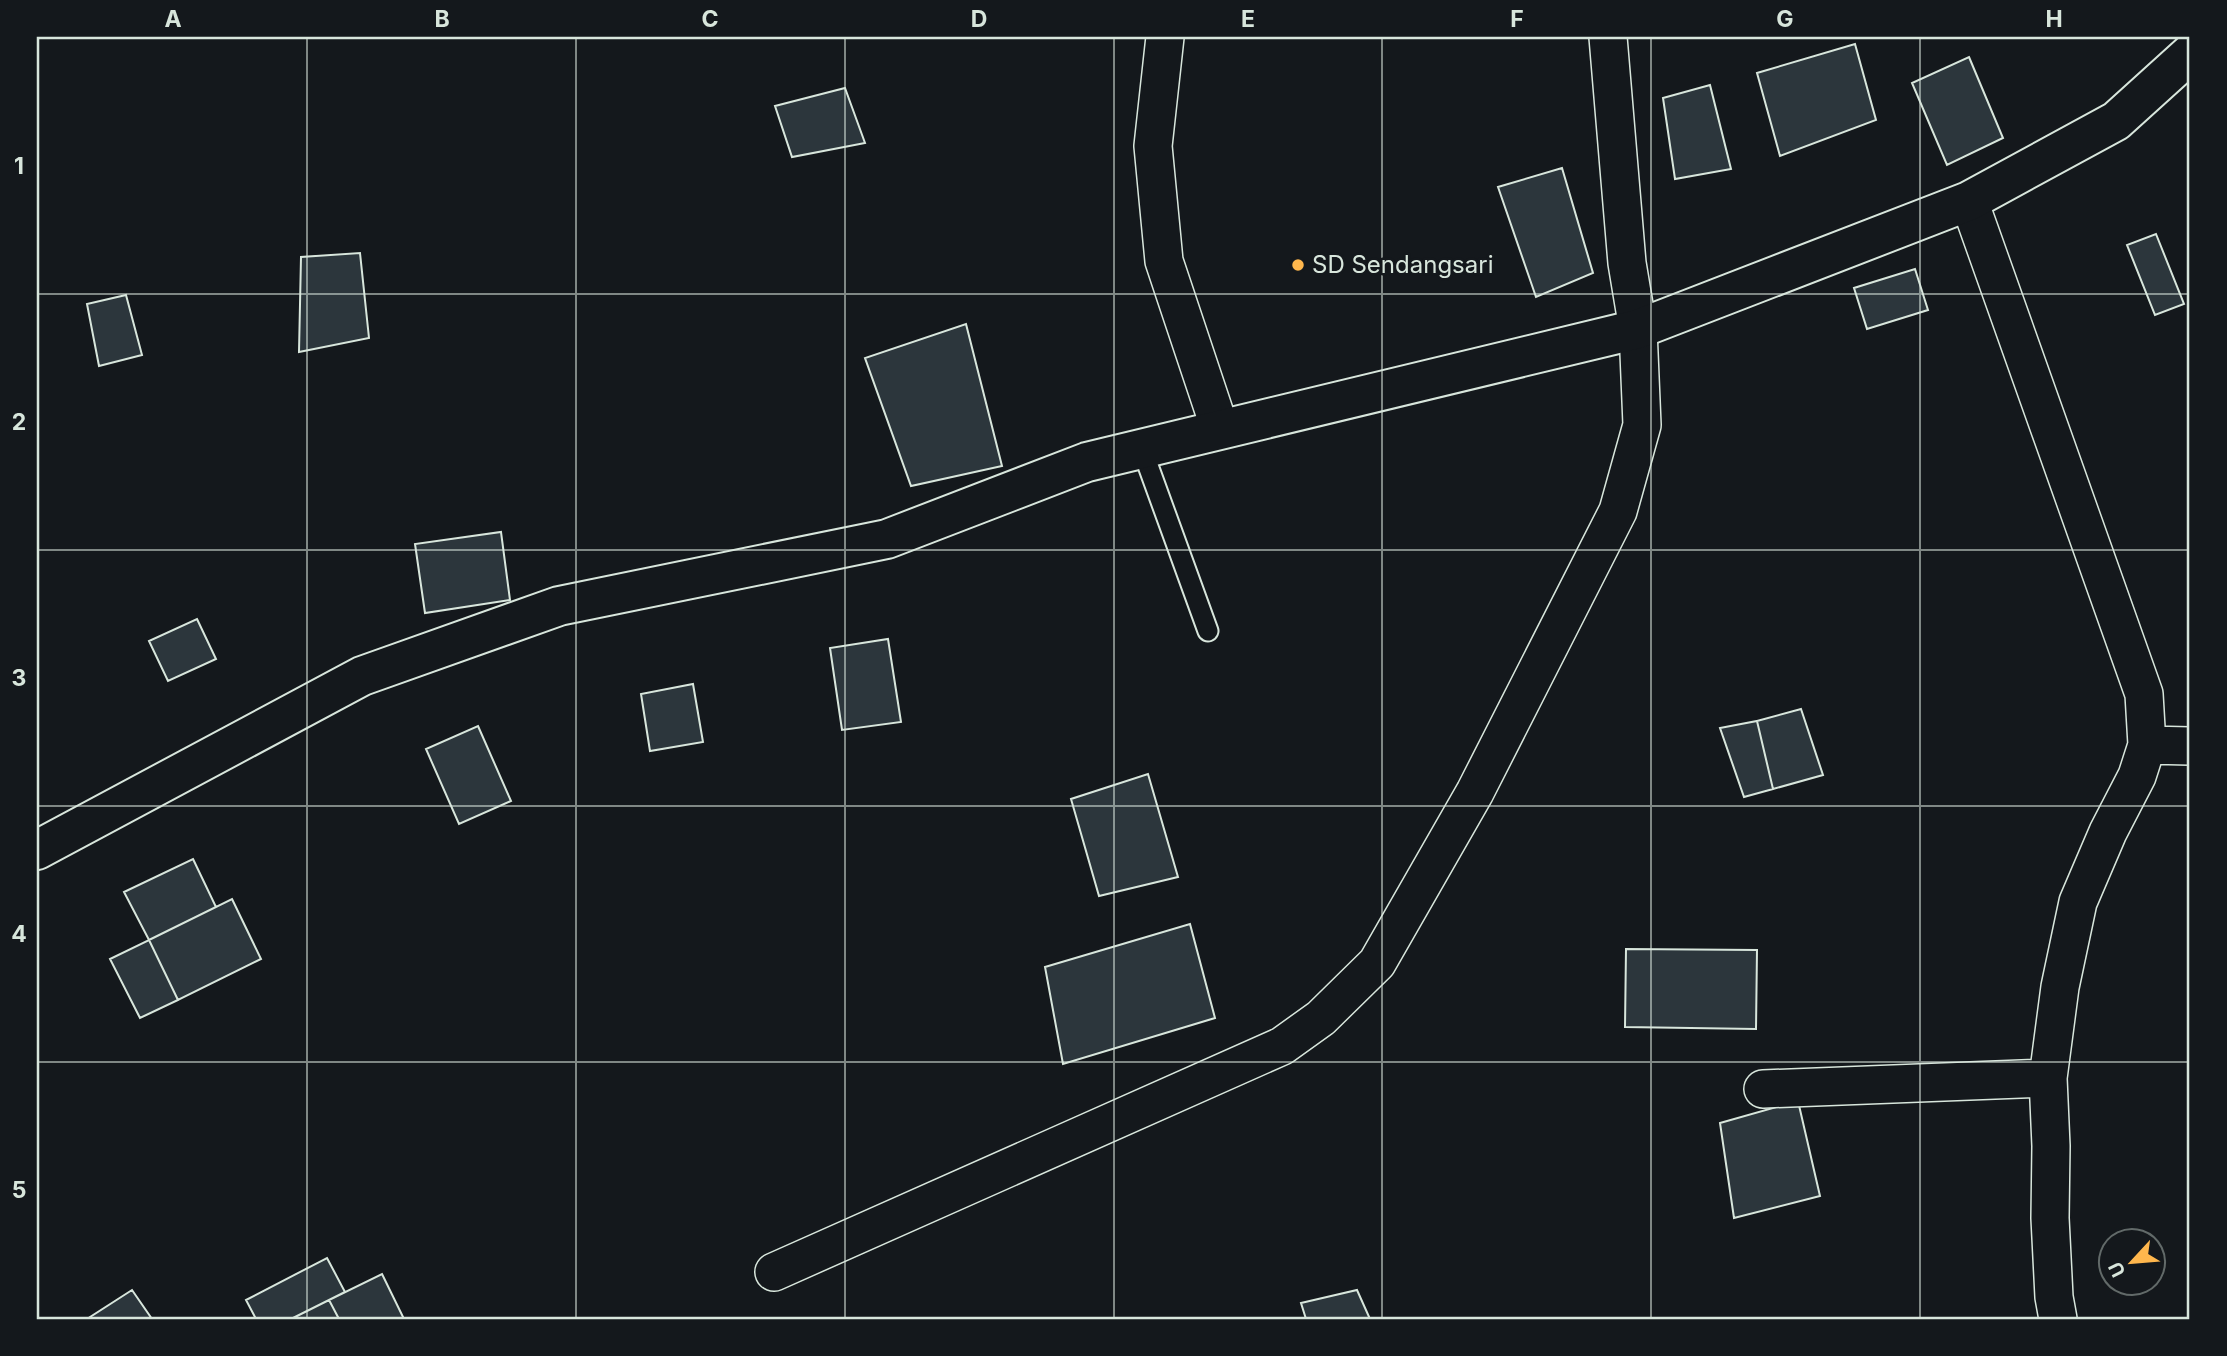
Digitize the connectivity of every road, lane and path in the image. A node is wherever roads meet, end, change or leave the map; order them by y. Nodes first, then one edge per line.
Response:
1 (1165, 37) edge
2 (1608, 37) edge
3 (2190, 54) edge
4 (1969, 201) junction
5 (1638, 329) junction
6 (1220, 429) junction
7 (1142, 449) junction
8 (1208, 631) dead end
9 (2147, 745) junction
10 (2190, 746) edge
11 (37, 850) edge
12 (2048, 1078) junction
13 (1763, 1089) dead end
14 (774, 1272) dead end
15 (2058, 1319) edge

1 - 6 street
2 - 5 street
3 - 4 street
4 - 5 street
4 - 9 street
5 - 6 street
5 - 14 street
6 - 7 street
7 - 8 lane
7 - 11 street
9 - 10 street
9 - 12 street
12 - 13 street
12 - 15 street

